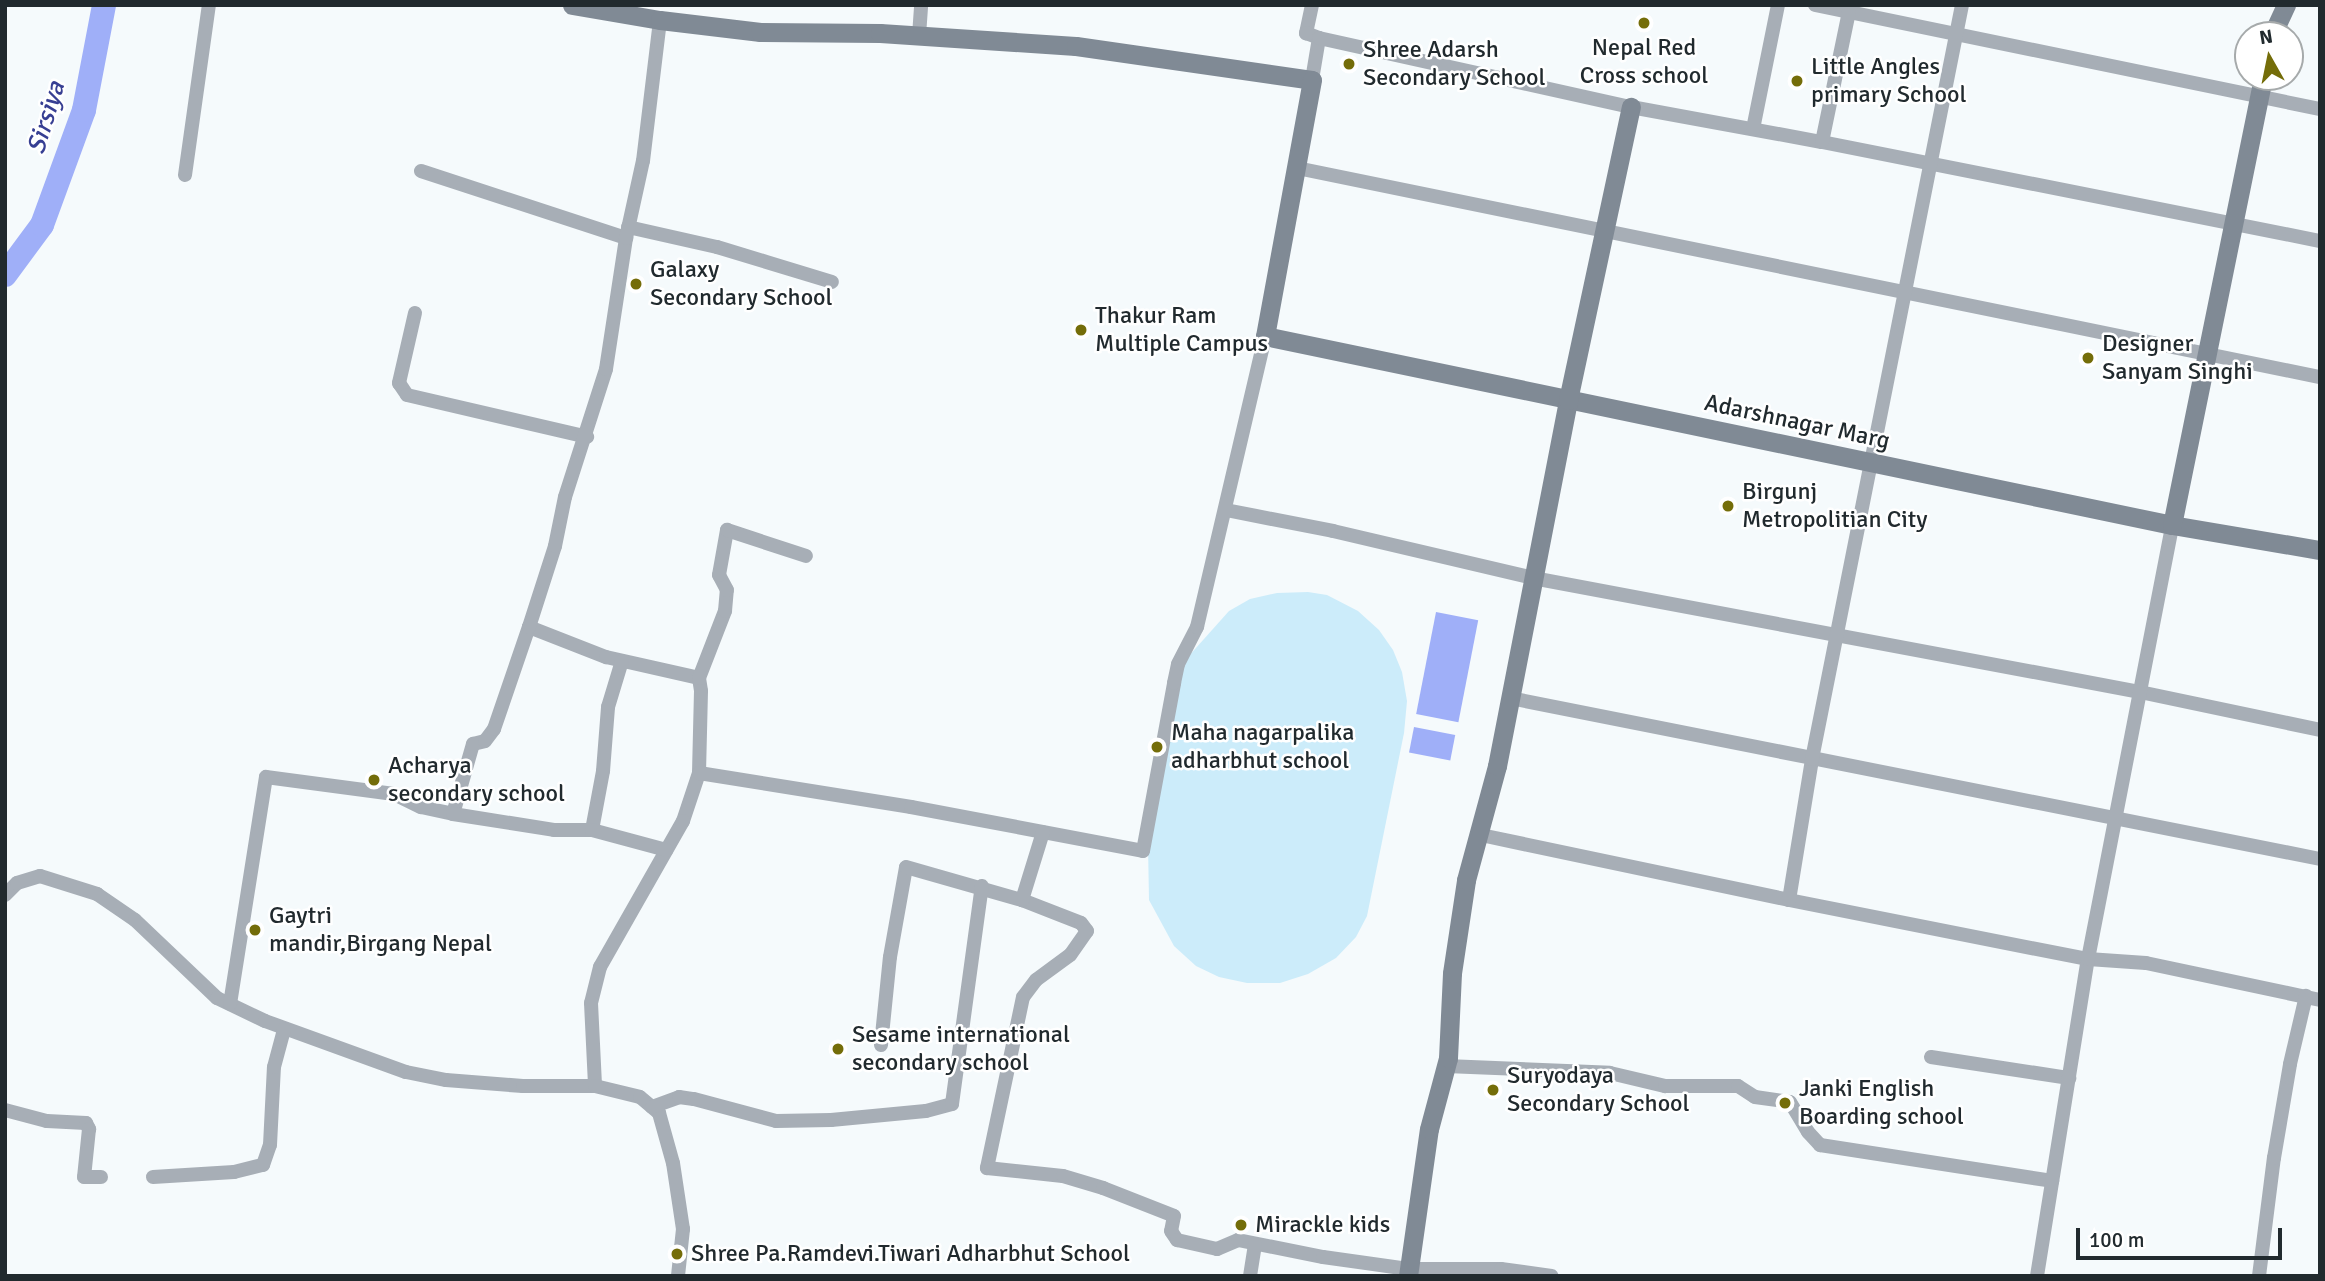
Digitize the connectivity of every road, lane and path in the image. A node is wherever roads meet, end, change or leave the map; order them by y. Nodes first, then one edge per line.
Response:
1 (209, 5) edge
2 (572, 5) edge
3 (921, 5) edge
4 (1312, 5) edge
5 (1778, 5) edge
6 (1815, 5) edge
7 (1962, 5) edge
8 (2286, 5) edge
9 (1849, 12) junction
10 (660, 20) junction
11 (2279, 21) edge
12 (1956, 34) junction
13 (919, 36) junction
14 (1319, 38) junction
15 (1312, 80) junction
16 (2260, 91) edge
17 (2259, 97) junction
18 (1631, 107) junction
19 (2320, 108) edge
20 (1753, 129) junction
21 (1822, 142) junction
22 (1931, 164) junction
23 (1297, 168) junction
24 (421, 171) dead end
25 (185, 175) dead end
26 (2233, 224) junction
27 (627, 232) junction
28 (1603, 232) junction
29 (2320, 241) edge
30 (832, 282) dead end
31 (1905, 292) junction
32 (415, 313) dead end
33 (1265, 336) junction
34 (2206, 354) junction
35 (2320, 377) edge
36 (1568, 400) junction
37 (587, 437) junction
38 (1871, 463) junction
39 (1226, 510) junction
40 (2172, 524) junction
41 (2320, 550) edge
42 (806, 556) dead end
43 (1533, 578) junction
44 (529, 627) junction
45 (1836, 633) junction
46 (622, 661) junction
47 (699, 678) junction
48 (2140, 692) junction
49 (1510, 698) junction
50 (2320, 730) edge
51 (1812, 759) junction
52 (699, 773) junction
53 (453, 814) junction
54 (2115, 821) junction
55 (592, 830) junction
56 (1043, 832) junction
57 (1481, 835) junction
58 (666, 850) junction
59 (2320, 859) edge
60 (982, 886) junction
61 (5, 895) edge
62 (1022, 900) junction
63 (1789, 900) junction
64 (2088, 959) junction
65 (2313, 998) edge
66 (230, 1004) junction
67 (284, 1029) junction
68 (881, 1045) dead end
69 (1931, 1056) dead end
70 (1446, 1066) junction
71 (2069, 1078) junction
72 (595, 1086) junction
73 (652, 1107) junction
74 (5, 1110) edge
75 (101, 1177) dead end
76 (153, 1177) dead end
77 (2052, 1181) junction
78 (1255, 1244) junction
79 (1408, 1272) edge
80 (678, 1276) edge
81 (1250, 1276) edge
82 (1552, 1276) edge
83 (2036, 1276) edge
84 (2259, 1276) edge

1 - 25 street
2 - 10 street
3 - 13 street
4 - 14 street
5 - 20 street
6 - 9 street
7 - 12 street
8 - 11 street
9 - 12 street
9 - 21 street
10 - 13 street
10 - 27 street
12 - 17 street
12 - 22 street
13 - 15 street
14 - 15 street
14 - 18 street
15 - 23 street
16 - 17 street
17 - 19 street
17 - 26 street
18 - 20 street
18 - 28 street
20 - 21 street
21 - 22 street
22 - 26 street
22 - 31 street
23 - 28 street
23 - 33 street
24 - 27 street
26 - 29 street
26 - 34 street
27 - 30 street
27 - 37 street
28 - 31 street
28 - 36 street
31 - 34 street
31 - 38 street
32 - 37 street
33 - 36 street, Adarshnagar Marg
33 - 39 street
34 - 35 street
34 - 40 street
36 - 38 street, Adarshnagar Marg
36 - 43 street
37 - 44 street
38 - 40 street, Adarshnagar Marg
38 - 45 street
39 - 43 street
39 - 56 street
40 - 41 street, Adarshnagar Marg
40 - 48 street
42 - 47 street
43 - 45 street
43 - 49 street
44 - 46 street
44 - 53 street
45 - 48 street
45 - 51 street
46 - 47 street
46 - 55 street
47 - 52 street
48 - 50 street
48 - 54 street
49 - 51 street
49 - 57 street
51 - 54 street
51 - 63 street
52 - 56 street
52 - 58 street
53 - 55 street
53 - 66 street
54 - 59 street
54 - 64 street
55 - 58 street
56 - 62 street
57 - 63 street
57 - 70 street
58 - 72 street
60 - 62 street
60 - 68 street
60 - 73 street
61 - 66 street
62 - 78 street
63 - 64 street
64 - 65 street
64 - 71 street
65 - 84 street
66 - 67 street
67 - 72 street
67 - 76 street
69 - 71 street
70 - 77 street
70 - 79 street
71 - 77 street
72 - 73 street
73 - 80 street
74 - 75 street
77 - 83 street
78 - 79 street
78 - 81 street
79 - 82 street

